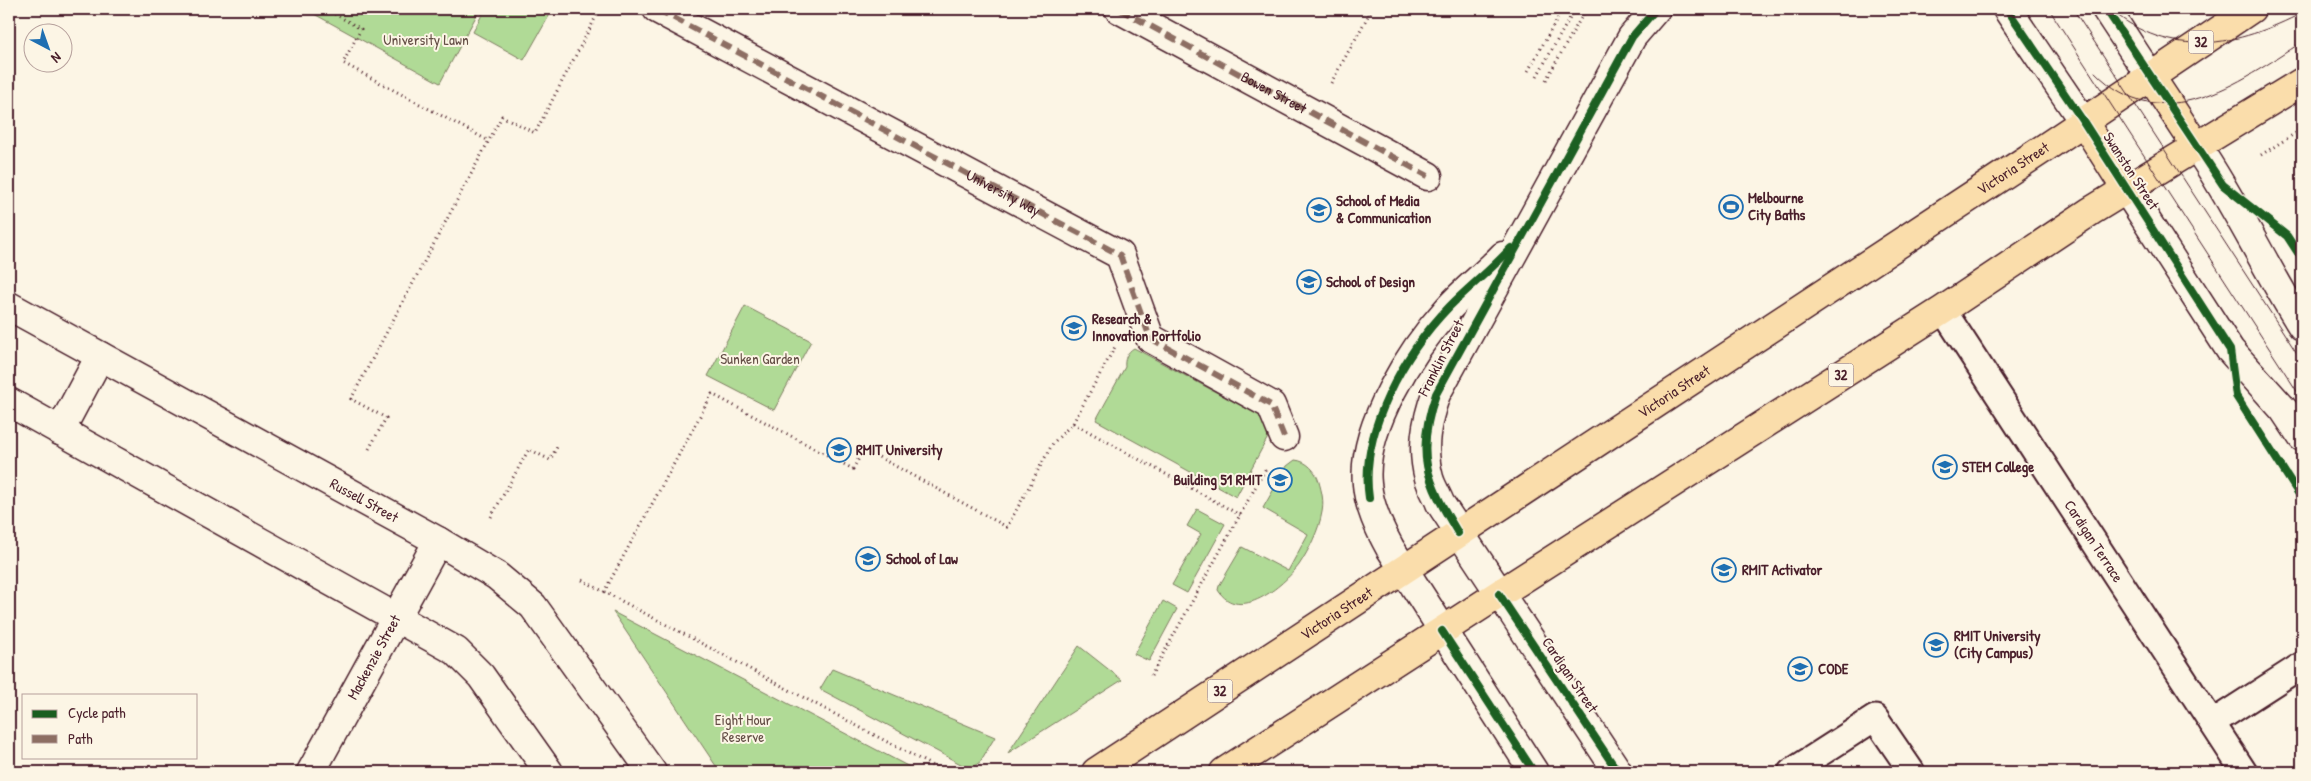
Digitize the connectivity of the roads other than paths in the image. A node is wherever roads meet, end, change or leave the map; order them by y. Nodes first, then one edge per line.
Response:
1 (657, 9) edge
2 (1119, 9) edge
3 (1656, 9) edge
4 (2007, 9) edge
5 (2106, 9) edge
6 (2252, 9) edge
7 (2150, 76) junction
8 (2302, 82) edge
9 (2083, 121) junction
10 (2197, 147) junction
11 (1428, 176) dead end
12 (2126, 190) junction
13 (1526, 231) junction
14 (9, 306) edge
15 (1943, 310) junction
16 (2302, 326) edge
17 (100, 356) junction
18 (9, 402) edge
19 (60, 431) junction
20 (1284, 437) road end
21 (2302, 437) edge
22 (1458, 533) junction
23 (438, 541) junction
24 (1403, 570) junction
25 (1498, 594) junction
26 (395, 618) junction
27 (1442, 631) junction
28 (2302, 665) edge
29 (2212, 723) junction
30 (311, 772) edge
31 (549, 772) edge
32 (652, 772) edge
33 (1096, 772) edge
34 (1224, 772) edge
35 (1534, 772) edge
36 (1618, 772) edge
37 (1791, 772) edge
38 (1912, 772) edge
39 (2244, 772) edge

1 - 20 street, University Way
2 - 11 street, Bowen Street
3 - 13 street, Franklin Street
4 - 9 street, Swanston Street
5 - 7 street
6 - 7 main road, Victoria Street / 32
7 - 9 main road, Victoria Street / 32
7 - 10 main road
8 - 10 main road, 32
9 - 12 main road, Swanston Street
9 - 22 main road, Victoria Street / 32
10 - 12 main road, 32
10 - 16 street
12 - 15 main road, 32
12 - 21 street, Swanston Street
13 - 22 street, Franklin Street
13 - 24 street, Franklin Street
14 - 17 street, Russell Street
15 - 25 main road, 32
15 - 29 lane, Cardigan Terrace
17 - 19 street
17 - 23 street, Russell Street
18 - 19 street
19 - 26 street
22 - 24 main road, Victoria Street / 32
22 - 25 street, Cardigan Street
23 - 26 street, Mackenzie Street
23 - 32 street, Russell Street
24 - 27 street
24 - 33 main road, Victoria Street / 32
25 - 27 main road, 32
25 - 36 street, Cardigan Street
26 - 30 street, Mackenzie Street
26 - 31 street
27 - 34 main road, 32
27 - 35 street
28 - 29 lane
29 - 39 lane, Cardigan Terrace
37 - 38 lane

